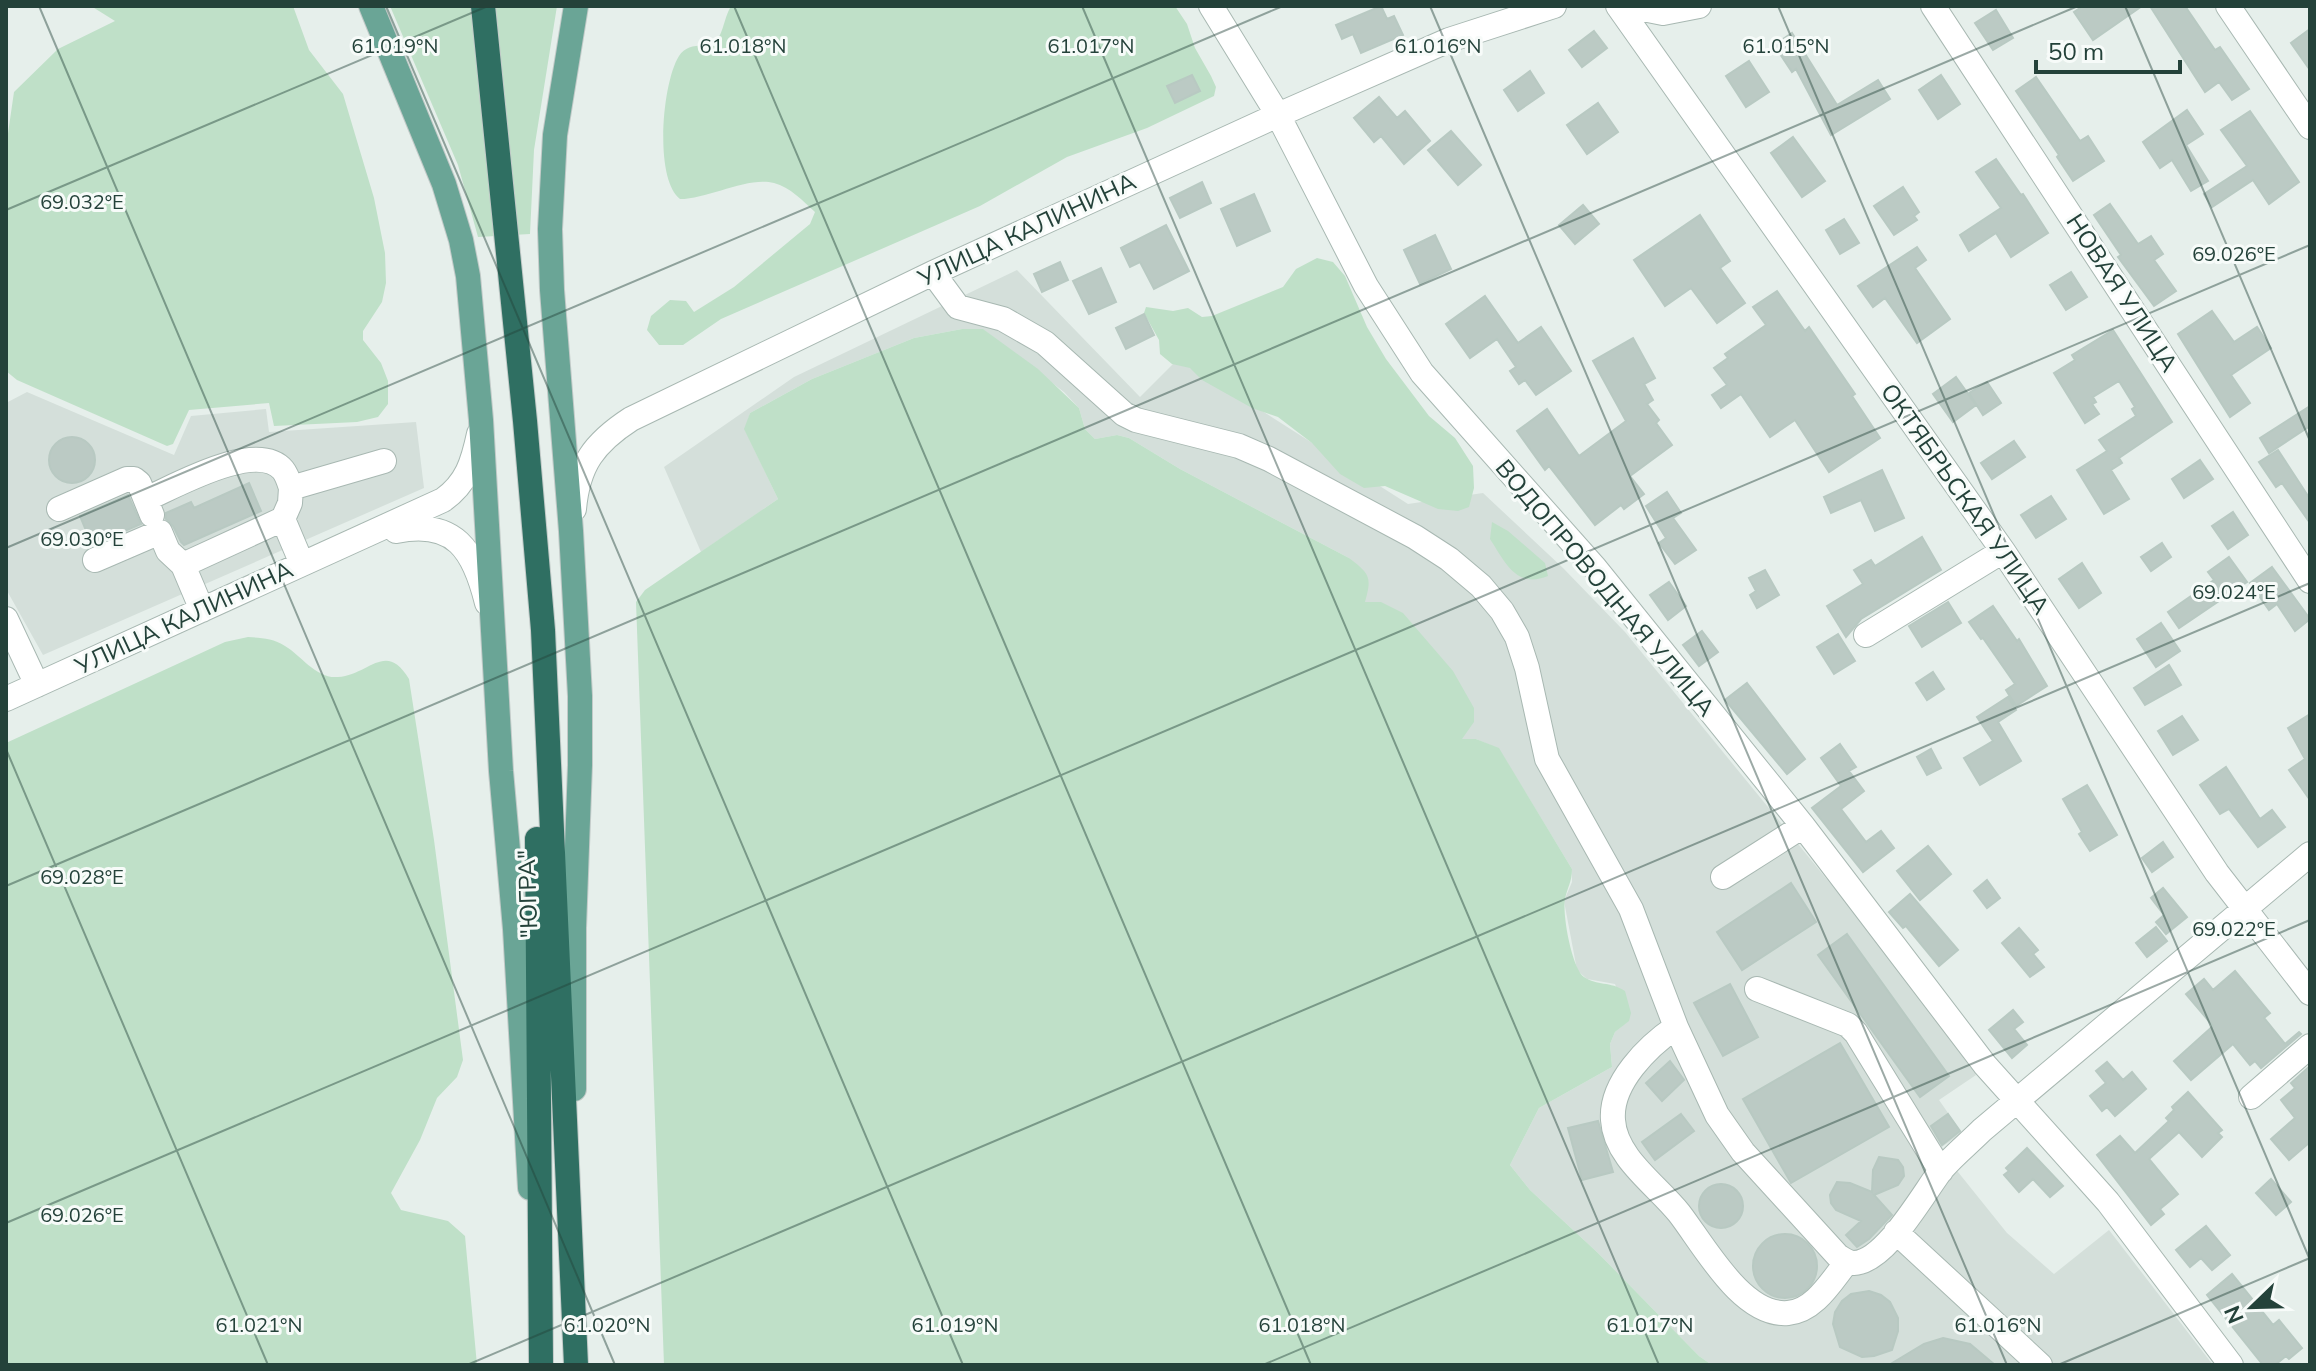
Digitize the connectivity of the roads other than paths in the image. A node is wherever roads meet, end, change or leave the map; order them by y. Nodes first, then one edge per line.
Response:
1 (371, 6) edge
2 (483, 6) edge
3 (576, 6) edge
4 (1211, 6) edge
5 (1554, 6) edge
6 (1618, 6) edge
7 (1628, 6) edge
8 (1699, 6) edge
9 (1933, 6) edge
10 (2228, 6) edge
11 (1278, 115) junction
12 (2310, 127) edge
13 (933, 273) junction
14 (481, 420) junction
15 (525, 421) junction
16 (384, 461) dead end
17 (291, 488) junction
18 (146, 499) junction
19 (59, 509) dead end
20 (283, 519) junction
21 (571, 531) junction
22 (160, 532) junction
23 (362, 538) junction
24 (2003, 551) junction
25 (95, 560) dead end
26 (302, 564) junction
27 (183, 565) junction
28 (2310, 581) edge
29 (202, 610) junction
30 (6, 619) edge
31 (494, 627) junction
32 (1866, 635) dead end
33 (37, 685) junction
34 (6, 699) edge
35 (1803, 826) junction
36 (2310, 854) edge
37 (1723, 877) dead end
38 (2244, 910) junction
39 (1757, 989) dead end
40 (2310, 993) edge
41 (1676, 1027) junction
42 (2310, 1046) edge
43 (2251, 1097) dead end
44 (2016, 1100) junction
45 (1941, 1171) junction
46 (1896, 1232) junction
47 (1847, 1262) junction
48 (541, 1364) edge
49 (576, 1365) edge
50 (2040, 1365) edge
51 (2231, 1365) edge

1 - 14 main road
2 - 15 highway, "ЮГРА"
3 - 21 main road
4 - 11 street, ВОДОПРОВОДНАЯ УЛИЦА
5 - 11 street, УЛИЦА КАЛИНИНА
6 - 24 street, ОКТЯБРЬСКАЯ УЛИЦА
7 - 8 street
9 - 28 street, НОВАЯ УЛИЦА
10 - 12 street
11 - 13 street, УЛИЦА КАЛИНИНА
11 - 35 street, ВОДОПРОВОДНАЯ УЛИЦА
13 - 21 street, УЛИЦА КАЛИНИНА
13 - 41 street
14 - 23 street
14 - 31 main road
15 - 48 highway, "ЮГРА"
15 - 49 highway, "ЮГРА"
16 - 17 street
17 - 18 street
17 - 20 street
18 - 19 street
18 - 22 street
20 - 26 street
20 - 27 street
21 - 49 main road
22 - 25 street
22 - 27 street
23 - 26 street, УЛИЦА КАЛИНИНА
23 - 31 street
24 - 32 street
24 - 38 street, ОКТЯБРЬСКАЯ УЛИЦА
26 - 29 street, УЛИЦА КАЛИНИНА
27 - 29 street
29 - 33 street, УЛИЦА КАЛИНИНА
30 - 33 street
31 - 48 main road
33 - 34 street, УЛИЦА КАЛИНИНА
35 - 37 street
35 - 44 street, ВОДОПРОВОДНАЯ УЛИЦА
36 - 38 street
38 - 40 street, ОКТЯБРЬСКАЯ УЛИЦА
38 - 44 street
39 - 45 street
41 - 47 street
41 - 47 street
42 - 43 street
44 - 45 street
44 - 51 street, ВОДОПРОВОДНАЯ УЛИЦА
45 - 46 street
46 - 47 street
46 - 50 street

